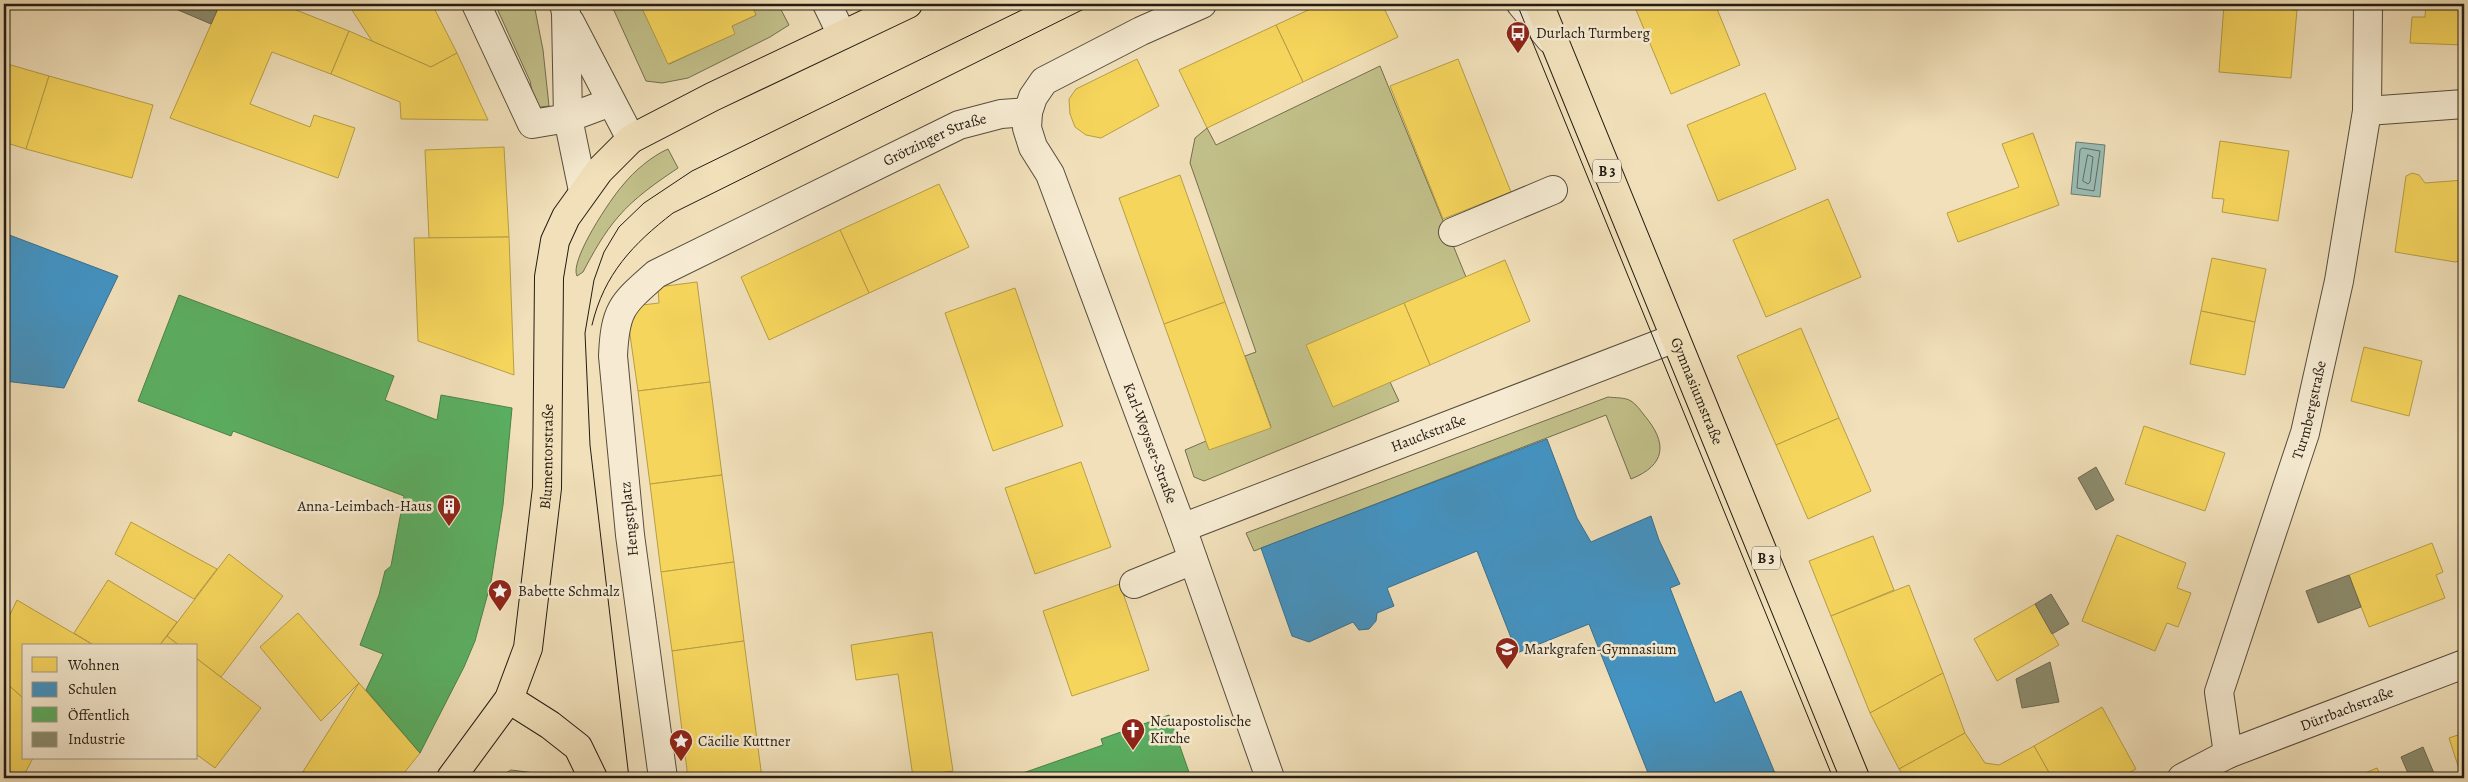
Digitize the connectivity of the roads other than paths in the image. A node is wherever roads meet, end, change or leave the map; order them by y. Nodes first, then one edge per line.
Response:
1 (476, 4) edge
2 (827, 4) edge
3 (908, 4) edge
4 (1202, 4) edge
5 (1522, 4) edge
6 (1538, 4) edge
7 (2368, 4) edge
8 (565, 9) edge
9 (842, 35) junction
10 (1555, 45) junction
11 (611, 102) junction
12 (2464, 104) edge
13 (2367, 111) junction
14 (1028, 112) junction
15 (568, 118) junction
16 (632, 139) junction
17 (1553, 190) dead end
18 (584, 191) junction
19 (1454, 232) dead end
20 (656, 274) joint
21 (1676, 338) junction
22 (1182, 528) junction
23 (1193, 560) junction
24 (1134, 584) dead end
25 (2464, 664) edge
26 (509, 699) junction
27 (2228, 754) junction
28 (451, 778) edge
29 (593, 778) edge
30 (662, 778) edge
31 (1270, 778) edge
32 (1855, 778) edge
33 (2182, 778) edge

1 - 15 street
2 - 9 street
3 - 9 main road
4 - 14 street
5 - 10 street
6 - 10 main road, Gymnasiumstraße / B 3
7 - 13 street, Turmbergstraße
8 - 11 street
8 - 15 street
9 - 16 main road
10 - 21 main road, Gymnasiumstraße / B 3
11 - 15 street
11 - 16 street
12 - 13 street
13 - 27 street, Turmbergstraße
14 - 20 street, Grötzinger Straße
14 - 22 street, Karl-Weysser-Straße
15 - 18 street
16 - 18 main road, Blumentorstraße
17 - 19 street
18 - 26 main road, Blumentorstraße
20 - 30 street, Hengstplatz
21 - 22 street, Hauckstraße
21 - 32 main road, Gymnasiumstraße / B 3
22 - 23 street, Karl-Weysser-Straße
23 - 24 street
23 - 31 street, Karl-Weysser-Straße
25 - 27 street, Dürrbachstraße
26 - 28 main road, Blumentorstraße
26 - 29 main road
27 - 33 street

